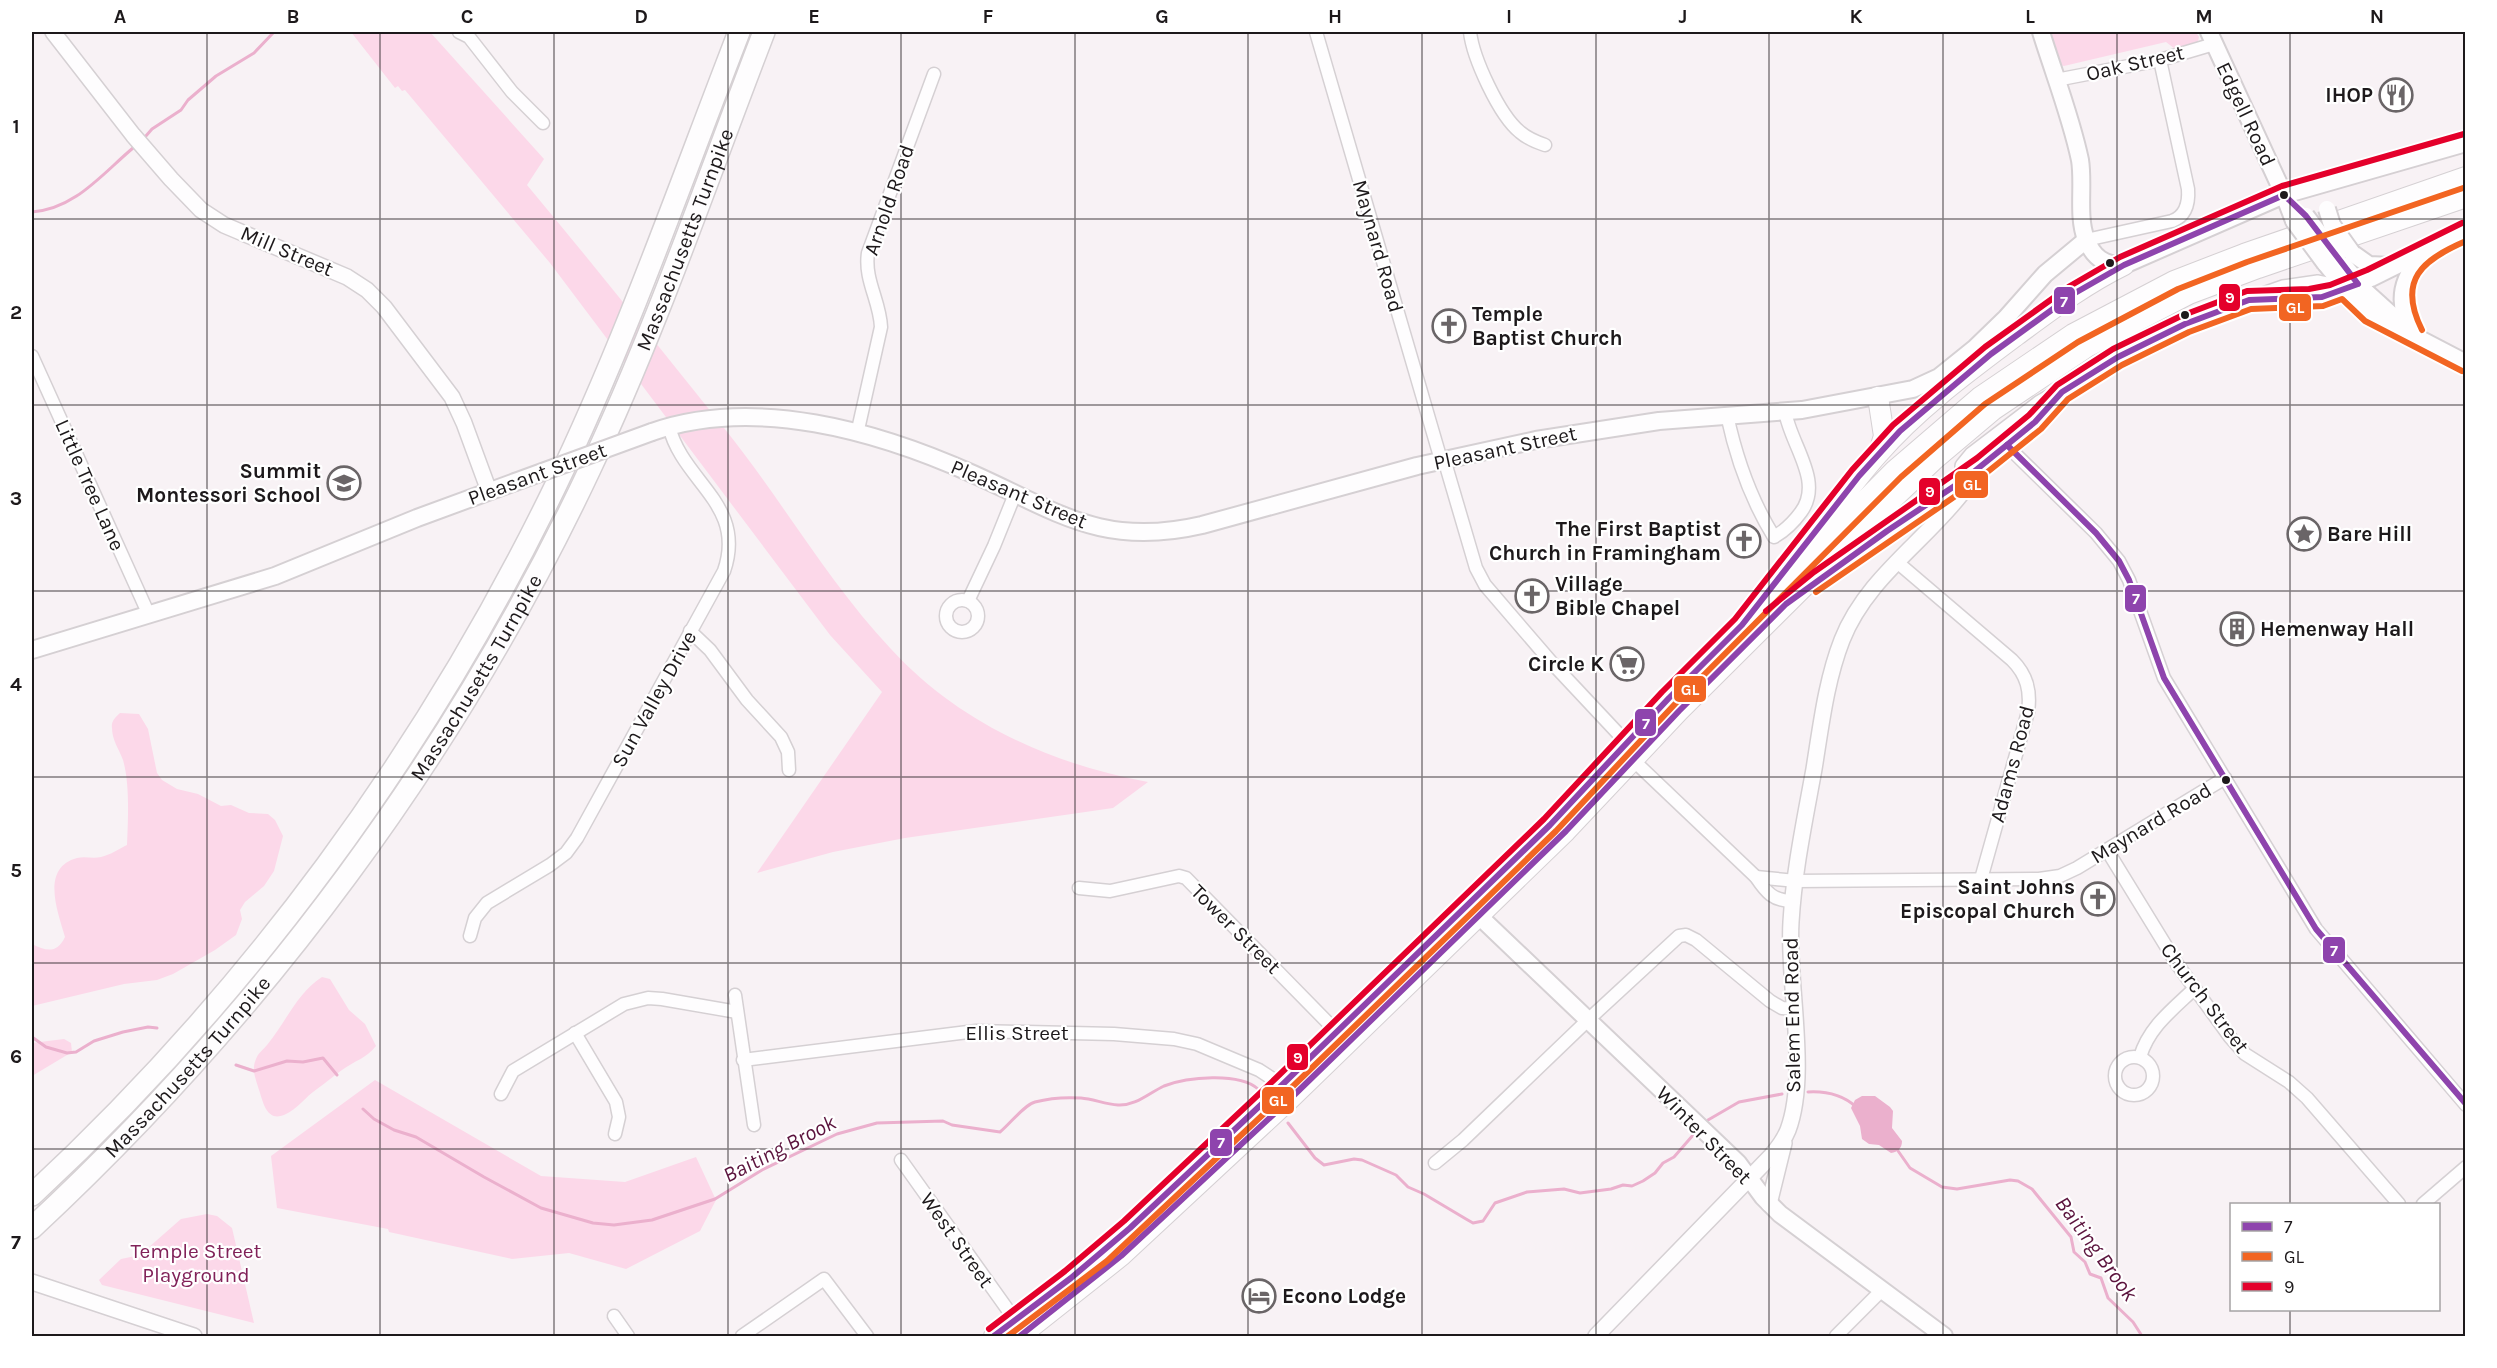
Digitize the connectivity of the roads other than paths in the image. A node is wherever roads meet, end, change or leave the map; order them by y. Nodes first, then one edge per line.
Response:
1 (52, 32) edge
2 (459, 32) edge
3 (739, 32) edge
4 (765, 32) edge
5 (1316, 32) edge
6 (1470, 32) edge
7 (2041, 32) edge
8 (2211, 38) edge
9 (2160, 60) junction
10 (934, 74) dead end
11 (2056, 80) junction
12 (543, 123) dead end
13 (2466, 143) edge
14 (1545, 145) dead end
15 (2466, 177) edge
16 (2346, 178) junction
17 (2284, 195) junction
18 (2466, 197) edge
19 (2466, 231) edge
20 (2086, 240) junction
21 (2428, 250) junction
22 (2338, 258) junction
23 (2124, 265) junction
24 (2398, 265) junction
25 (2351, 286) junction
26 (2414, 334) junction
27 (32, 356) edge
28 (2466, 363) edge
29 (1878, 397) junction
30 (1785, 411) junction
31 (1727, 415) junction
32 (669, 426) junction
33 (856, 434) junction
34 (2002, 440) junction
35 (1880, 452) junction
36 (1442, 460) junction
37 (1965, 479) junction
38 (489, 491) junction
39 (1015, 494) junction
40 (1897, 562) junction
41 (968, 601) dead end
42 (1786, 604) junction
43 (149, 615) junction
44 (1742, 625) junction
45 (690, 631) junction
46 (32, 650) edge
47 (1630, 752) junction
48 (789, 770) dead end
49 (2225, 778) junction
50 (2107, 850) junction
51 (1756, 877) junction
52 (1981, 879) junction
53 (1796, 881) junction
54 (1079, 888) dead end
55 (1793, 901) junction
56 (1479, 916) junction
57 (470, 936) dead end
58 (2194, 989) junction
59 (735, 995) dead end
60 (1794, 1009) junction
61 (737, 1012) junction
62 (1589, 1019) junction
63 (1337, 1032) junction
64 (574, 1033) junction
65 (2140, 1057) dead end
66 (743, 1060) junction
67 (1282, 1085) junction
68 (501, 1094) dead end
69 (2466, 1105) edge
70 (754, 1125) dead end
71 (615, 1134) dead end
72 (1785, 1137) junction
73 (900, 1160) dead end
74 (1435, 1163) dead end
75 (2466, 1167) edge
76 (1749, 1178) junction
77 (32, 1195) edge
78 (2397, 1203) edge
79 (2424, 1203) edge
80 (1769, 1204) junction
81 (32, 1228) edge
82 (32, 1281) edge
83 (1882, 1290) junction
84 (614, 1316) dead end
85 (1017, 1328) edge
86 (194, 1336) edge
87 (628, 1336) edge
88 (742, 1336) edge
89 (867, 1336) edge
90 (994, 1336) edge
91 (1596, 1336) edge
92 (1836, 1336) edge
93 (1944, 1336) edge

1 - 38 street, Mill Street
2 - 12 street
3 - 77 highway, Massachusetts Turnpike
4 - 81 highway, Massachusetts Turnpike
5 - 36 street, Maynard Road
6 - 14 street
7 - 11 main road
8 - 9 street, Oak Street
8 - 17 main road, Edgell Road
9 - 11 street, Oak Street
9 - 20 street
10 - 33 street, Arnold Road
11 - 20 main road
13 - 16 main road
15 - 44 highway
16 - 17 main road
16 - 22 main road, bridge
17 - 22 main road, Edgell Road, bridge
17 - 23 main road
18 - 42 highway
19 - 21 main road
20 - 23 main road
20 - 29 main road, Pleasant Street
21 - 24 main road
21 - 26 main road
22 - 24 main road
22 - 25 main road, Edgell Road
23 - 35 highway
24 - 25 main road
25 - 26 main road, Edgell Road
25 - 34 street
26 - 28 main road, Edgell Road
27 - 43 street, Little Tree Lane
29 - 30 main road, Pleasant Street
29 - 35 highway
30 - 31 main road, Pleasant Street
30 - 31 street
31 - 36 main road, Pleasant Street
32 - 33 main road, Pleasant Street
32 - 38 main road, Pleasant Street, bridge
32 - 45 street, Sun Valley Drive
33 - 39 main road, Pleasant Street
34 - 37 street
34 - 49 street
35 - 44 highway
36 - 39 main road, Pleasant Street
36 - 47 street, Maynard Road
37 - 40 street, Salem End Road
37 - 42 highway
38 - 43 main road, Pleasant Street
39 - 41 street
40 - 52 street, Adams Road
40 - 53 street, Salem End Road
42 - 47 highway
43 - 46 main road, Pleasant Street
44 - 47 highway
45 - 48 street
45 - 57 street, Sun Valley Drive
47 - 51 street, Maynard Road
47 - 56 highway
47 - 63 highway
49 - 50 street, Maynard Road
49 - 69 street
50 - 52 street, Maynard Road
50 - 58 street, Church Street
51 - 53 street, Maynard Road
51 - 55 street, Maynard Road
52 - 53 street, Maynard Road
53 - 55 street, Salem End Road
54 - 63 street, Tower Street
55 - 60 street, Salem End Road
56 - 62 main road, Winter Street
56 - 85 highway
58 - 65 street
58 - 78 street, Church Street
59 - 61 street
60 - 62 street
60 - 72 street, Salem End Road
61 - 64 street
61 - 66 street
62 - 74 street
62 - 76 main road, Winter Street
63 - 67 highway
64 - 68 street
64 - 71 street
66 - 67 street, Ellis Street
66 - 70 street
67 - 85 highway
72 - 76 street, Salem End Road
72 - 80 street
73 - 85 street, West Street
75 - 79 street
76 - 80 main road, Winter Street
76 - 91 street, Salem End Road
80 - 83 main road, Winter Street
82 - 86 street
83 - 92 street
83 - 93 main road, Winter Street
84 - 87 street
85 - 90 highway
88 - 89 street

